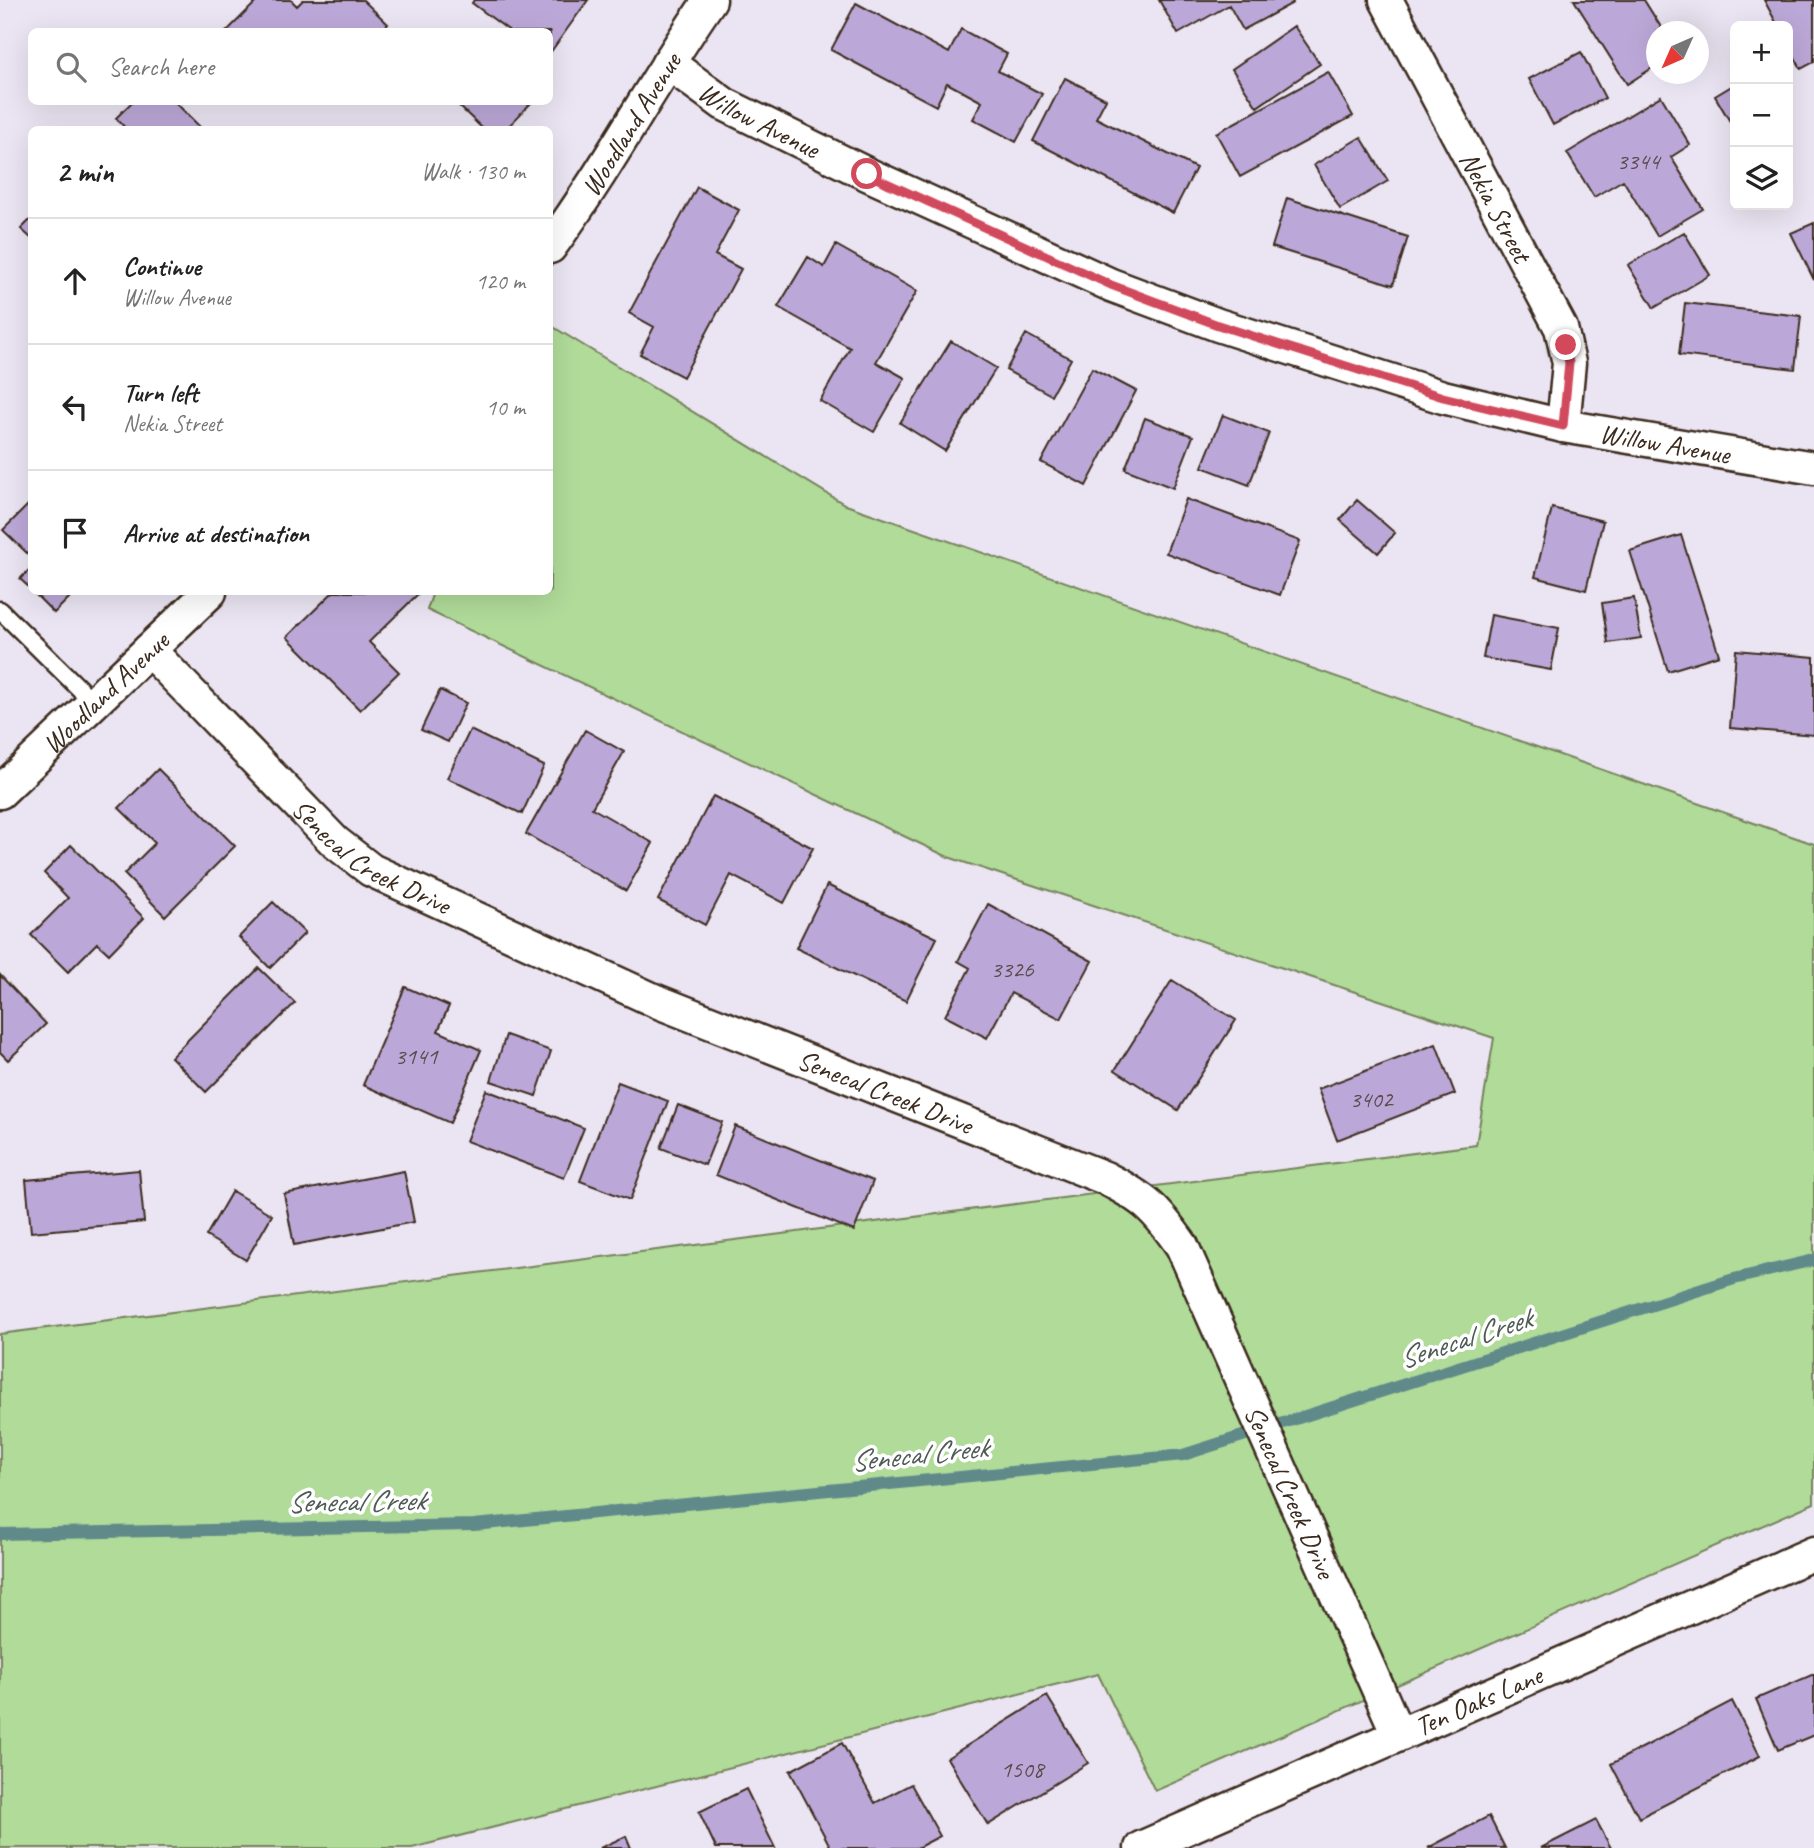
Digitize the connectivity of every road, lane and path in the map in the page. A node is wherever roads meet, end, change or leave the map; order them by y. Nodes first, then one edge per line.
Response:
1 (710, 0) edge
2 (1386, 0) edge
3 (668, 63) junction
4 (553, 243) edge
5 (1563, 426) junction
6 (1814, 468) edge
7 (207, 595) edge
8 (0, 610) edge
9 (149, 650) junction
10 (94, 703) junction
11 (0, 792) edge
12 (1814, 1553) edge
13 (1398, 1734) junction
14 (1141, 1848) edge

1 - 3 street, Woodland Avenue
2 - 5 street, Nekia Street
3 - 4 street, Woodland Avenue
3 - 5 street, Willow Avenue
5 - 6 street, Willow Avenue
7 - 9 street, Woodland Avenue
8 - 10 lane
9 - 10 street, Woodland Avenue
9 - 13 street, Senecal Creek Drive
10 - 11 street, Woodland Avenue
12 - 13 street, Ten Oaks Lane
13 - 14 street, Ten Oaks Lane

